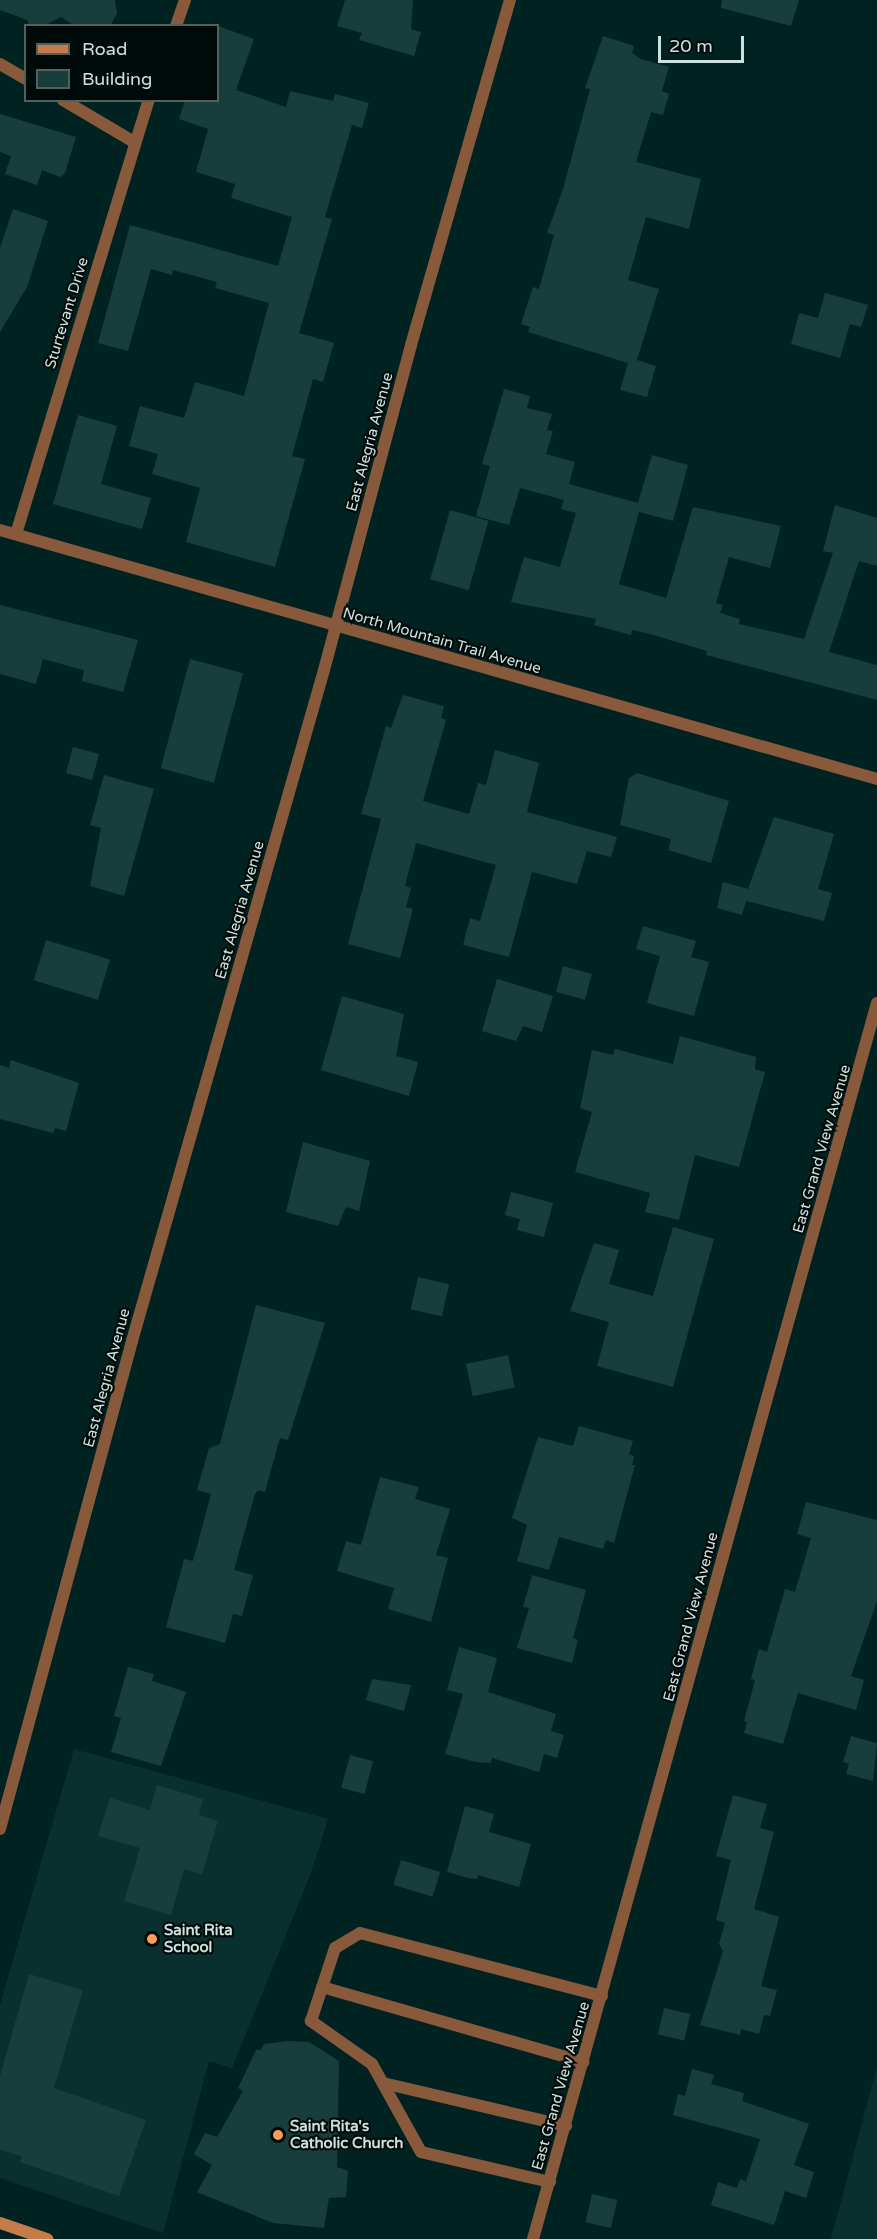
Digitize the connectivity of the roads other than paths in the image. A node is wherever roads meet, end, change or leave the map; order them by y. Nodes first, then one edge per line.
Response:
1 (185, 0) edge
2 (510, 0) edge
3 (177, 24) edge
4 (0, 64) edge
5 (24, 78) edge
6 (66, 102) edge
7 (148, 102) edge
8 (135, 142) junction
9 (0, 530) edge
10 (16, 534) junction
11 (336, 627) junction
12 (877, 779) edge
13 (877, 1003) edge
14 (0, 1829) edge
15 (322, 1987) junction
16 (602, 1996) junction
17 (583, 2062) junction
18 (384, 2084) junction
19 (566, 2126) junction
20 (550, 2182) junction
21 (0, 2223) edge
22 (43, 2238) edge
23 (533, 2239) edge

1 - 3 street
2 - 11 street, East Alegria Avenue
4 - 5 street
6 - 8 street
7 - 8 street, Sturtevant Drive
8 - 10 street, Sturtevant Drive
9 - 10 street, North Mountain Trail Avenue
10 - 11 street, North Mountain Trail Avenue
11 - 12 street, North Mountain Trail Avenue
11 - 14 street, East Alegria Avenue
13 - 16 street, East Grand View Avenue
15 - 16 street
15 - 17 street
15 - 18 street
16 - 17 street, East Grand View Avenue
17 - 19 street, East Grand View Avenue
18 - 19 street
18 - 20 street
19 - 20 street, East Grand View Avenue
20 - 23 street, East Grand View Avenue
21 - 22 street

